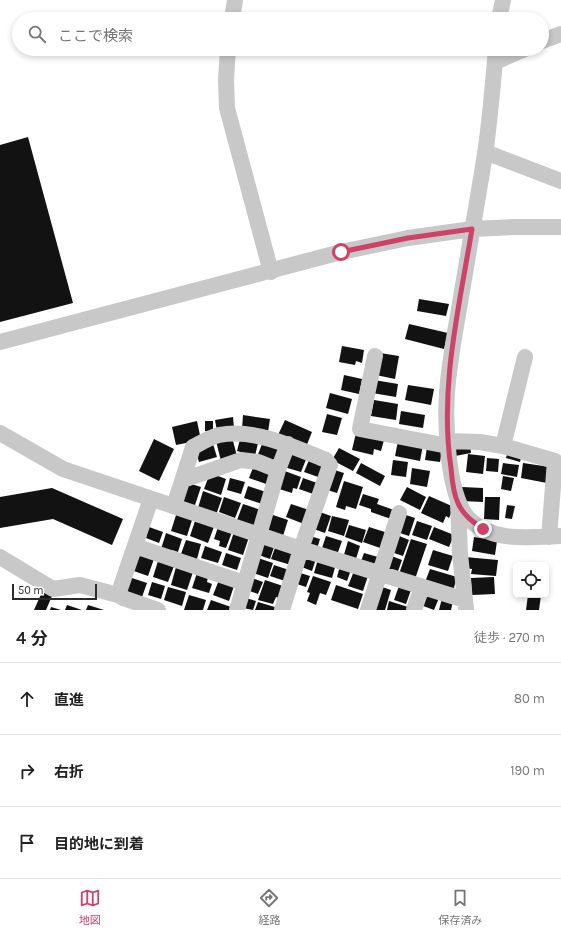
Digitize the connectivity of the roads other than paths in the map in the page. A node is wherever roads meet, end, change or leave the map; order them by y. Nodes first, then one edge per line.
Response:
1 (235, 0) edge
2 (502, 0) edge
3 (233, 12) edge
4 (500, 12) edge
5 (561, 34) edge
6 (549, 38) edge
7 (228, 56) edge
8 (496, 56) edge
9 (485, 152) junction
10 (561, 181) edge
11 (561, 227) edge
12 (472, 229) junction
13 (271, 272) junction
14 (0, 342) edge
15 (375, 356) dead end
16 (525, 357) dead end
17 (0, 433) edge
18 (448, 443) junction
19 (288, 444) junction
20 (503, 446) junction
21 (278, 470) junction
22 (183, 480) junction
23 (151, 499) junction
24 (458, 503) junction
25 (174, 506) junction
26 (399, 513) dead end
27 (259, 534) junction
28 (555, 536) edge
29 (135, 546) junction
30 (301, 549) junction
31 (0, 557) edge
32 (380, 574) junction
33 (244, 583) junction
34 (422, 587) junction
35 (118, 595) junction
36 (466, 605) edge
37 (158, 610) edge
38 (236, 610) edge
39 (282, 610) edge
40 (368, 610) edge
41 (414, 610) edge

1 - 3 street
2 - 4 street
5 - 6 street
7 - 13 street
8 - 9 street
9 - 10 street
9 - 12 street
11 - 12 street
12 - 13 street
12 - 18 street
13 - 14 street
15 - 18 street
16 - 20 street
17 - 23 street
18 - 20 street
18 - 24 street
19 - 21 street
19 - 22 street
19 - 30 street
20 - 28 street
21 - 22 street
21 - 27 street
22 - 25 street
23 - 25 street
23 - 29 street
24 - 28 street
24 - 36 street
25 - 27 street
26 - 32 street
27 - 30 street
27 - 33 street
29 - 33 street
29 - 35 street
30 - 32 street
30 - 39 street
31 - 35 street
32 - 34 street
32 - 40 street
33 - 38 street
34 - 36 street
34 - 41 street
35 - 37 street

